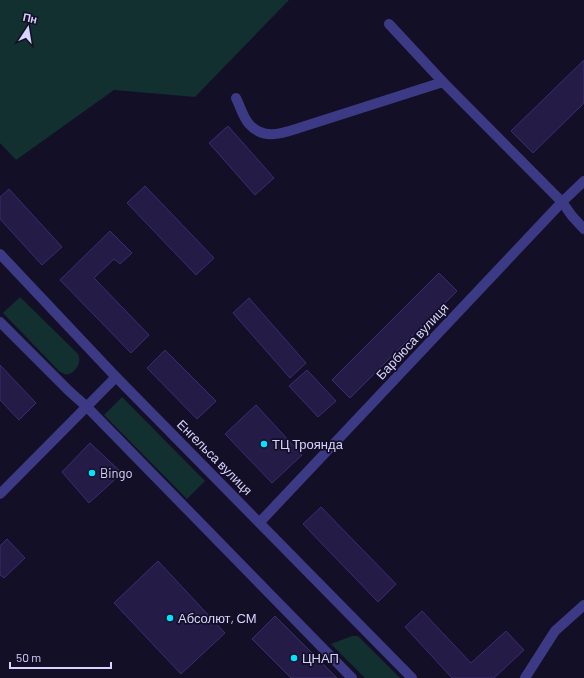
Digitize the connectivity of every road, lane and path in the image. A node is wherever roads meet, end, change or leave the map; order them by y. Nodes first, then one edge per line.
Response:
1 (389, 24) dead end
2 (443, 82) junction
3 (236, 98) dead end
4 (584, 180) edge
5 (562, 202) junction
6 (584, 230) edge
7 (0, 254) edge
8 (0, 322) edge
9 (116, 377) junction
10 (87, 407) junction
11 (0, 494) edge
12 (260, 522) junction
13 (584, 605) edge
14 (352, 678) edge
15 (412, 678) edge
16 (525, 678) edge

1 - 2 street
2 - 3 street
2 - 5 street
4 - 5 street, Барбюса вулиця
5 - 6 street
5 - 12 street, Барбюса вулиця
7 - 9 street, Енгельса вулиця
8 - 10 street
9 - 10 street
9 - 12 street, Енгельса вулиця
10 - 11 street
10 - 14 street
12 - 15 street, Енгельса вулиця
13 - 16 street

